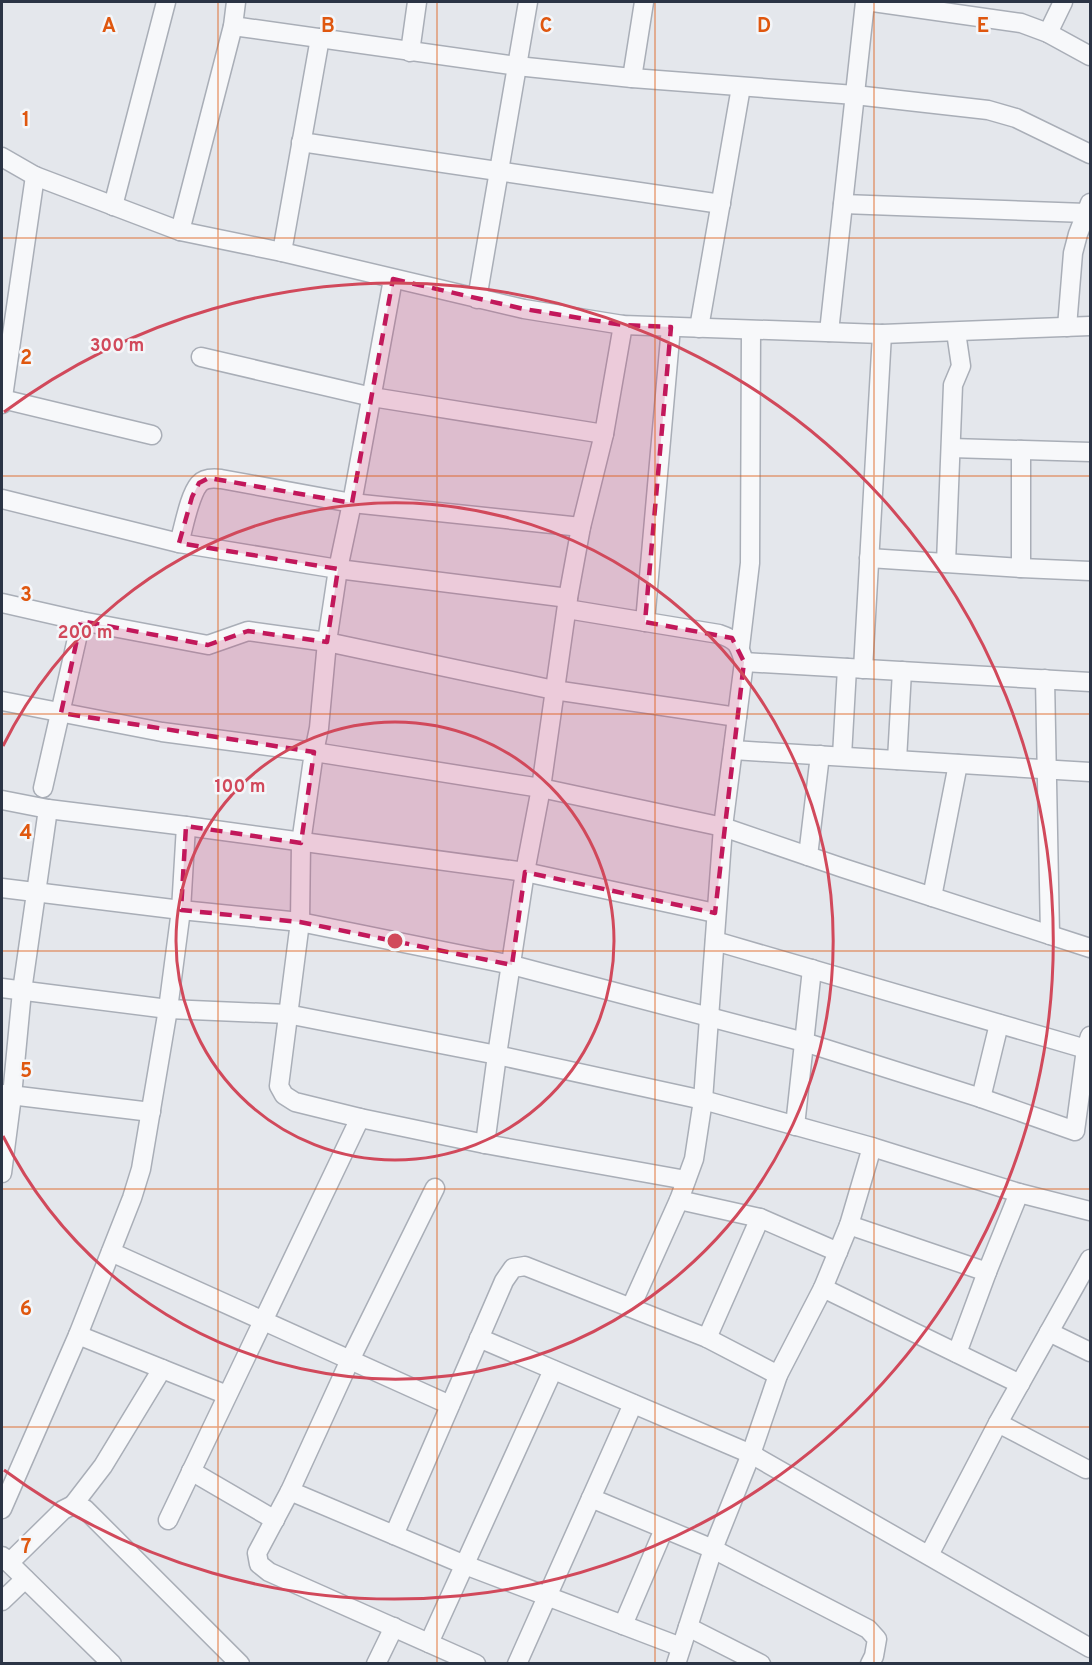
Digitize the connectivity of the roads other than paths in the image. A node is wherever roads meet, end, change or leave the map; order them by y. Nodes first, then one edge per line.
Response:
1 (166, 2) edge
2 (236, 2) edge
3 (417, 2) edge
4 (528, 2) edge
5 (644, 2) edge
6 (865, 2) edge
7 (873, 2) edge
8 (1063, 2) edge
9 (941, 6) edge
10 (233, 26) junction
11 (1048, 33) junction
12 (320, 38) junction
13 (410, 52) junction
14 (1090, 56) edge
15 (517, 66) junction
16 (632, 78) junction
17 (741, 87) junction
18 (855, 95) junction
19 (301, 142) junction
20 (1090, 154) edge
21 (2, 157) edge
22 (499, 171) junction
23 (35, 176) junction
24 (721, 204) junction
25 (843, 204) junction
26 (113, 206) junction
27 (1088, 208) edge
28 (180, 231) junction
29 (282, 252) junction
30 (393, 279) junction
31 (477, 299) junction
32 (623, 325) junction
33 (1090, 326) edge
34 (672, 327) junction
35 (1067, 327) junction
36 (699, 328) junction
37 (751, 330) junction
38 (829, 332) junction
39 (956, 332) junction
40 (882, 334) junction
41 (201, 357) dead end
42 (372, 397) junction
43 (2, 401) edge
44 (604, 434) junction
45 (152, 435) dead end
46 (951, 448) junction
47 (1021, 450) junction
48 (1090, 452) edge
49 (2, 499) edge
50 (352, 503) junction
51 (580, 527) junction
52 (179, 543) junction
53 (869, 558) junction
54 (946, 563) junction
55 (1021, 568) junction
56 (338, 569) junction
57 (1090, 571) edge
58 (2, 603) edge
59 (567, 603) junction
60 (81, 621) junction
61 (645, 622) junction
62 (327, 642) junction
63 (742, 654) junction
64 (855, 669) junction
65 (902, 671) junction
66 (1045, 679) junction
67 (1090, 682) edge
68 (554, 690) junction
69 (2, 701) edge
70 (61, 713) junction
71 (737, 717) junction
72 (733, 750) junction
73 (314, 752) junction
74 (820, 755) junction
75 (842, 756) junction
76 (897, 760) junction
77 (958, 764) junction
78 (1047, 769) junction
79 (1090, 772) edge
80 (43, 788) dead end
81 (541, 788) junction
82 (2, 800) edge
83 (48, 809) junction
84 (186, 826) junction
85 (723, 827) junction
86 (301, 843) junction
87 (808, 856) junction
88 (525, 872) junction
89 (2, 888) edge
90 (36, 892) junction
91 (932, 897) junction
92 (181, 910) junction
93 (716, 913) junction
94 (300, 922) junction
95 (1050, 935) junction
96 (715, 941) junction
97 (1090, 948) edge
98 (512, 964) junction
99 (812, 969) junction
100 (2, 988) edge
101 (22, 991) junction
102 (168, 1009) junction
103 (287, 1014) junction
104 (709, 1016) junction
105 (999, 1024) junction
106 (804, 1042) junction
107 (1088, 1043) edge
108 (497, 1055) junction
109 (7, 1095) edge
110 (981, 1098) junction
111 (703, 1100) junction
112 (151, 1112) junction
113 (360, 1118) junction
114 (795, 1126) junction
115 (485, 1144) junction
116 (872, 1147) junction
117 (2, 1173) edge
118 (686, 1180) junction
119 (435, 1188) dead end
120 (1019, 1192) junction
121 (679, 1200) junction
122 (1090, 1211) edge
123 (760, 1218) junction
124 (849, 1225) junction
125 (111, 1252) junction
126 (838, 1252) junction
127 (1090, 1260) edge
128 (987, 1272) junction
129 (823, 1288) junction
130 (631, 1306) junction
131 (263, 1320) junction
132 (1049, 1332) junction
133 (78, 1335) junction
134 (479, 1338) junction
135 (707, 1338) junction
136 (1090, 1352) edge
137 (957, 1353) junction
138 (350, 1360) junction
139 (162, 1369) junction
140 (553, 1370) junction
141 (778, 1374) junction
142 (1020, 1384) junction
143 (227, 1395) junction
144 (633, 1404) junction
145 (450, 1405) junction
146 (998, 1423) junction
147 (751, 1454) junction
148 (1086, 1468) dead end
149 (191, 1471) junction
150 (290, 1491) junction
151 (591, 1498) junction
152 (73, 1505) junction
153 (2, 1509) edge
154 (168, 1520) dead end
155 (275, 1520) junction
156 (664, 1529) junction
157 (394, 1535) junction
158 (713, 1549) junction
159 (929, 1555) junction
160 (5, 1560) edge
161 (465, 1565) junction
162 (25, 1579) junction
163 (547, 1596) junction
164 (2, 1601) edge
165 (623, 1625) junction
166 (394, 1627) junction
167 (688, 1627) junction
168 (429, 1643) junction
169 (1090, 1648) edge
170 (678, 1655) edge
171 (112, 1664) edge
172 (240, 1664) edge
173 (376, 1664) edge
174 (476, 1664) edge
175 (517, 1664) edge
176 (761, 1664) edge
177 (870, 1664) edge

1 - 26 street
2 - 10 street
3 - 13 street
4 - 15 street
5 - 16 street
6 - 18 street
7 - 9 street
8 - 11 street
9 - 11 street
10 - 12 street
10 - 28 street
11 - 14 street
12 - 13 street
12 - 19 street
13 - 15 street
15 - 16 street
15 - 22 street
16 - 17 street
17 - 18 street
17 - 24 street
18 - 20 street
18 - 25 street
19 - 22 street
19 - 29 street
21 - 23 street
22 - 24 street
22 - 31 street
23 - 26 street
23 - 43 street
24 - 36 street
25 - 27 street
25 - 38 street
26 - 28 street
27 - 35 street
28 - 29 street
29 - 30 street
30 - 31 street
30 - 42 street
31 - 32 street
32 - 34 street
32 - 44 street
33 - 35 street
34 - 36 street
34 - 61 street
35 - 39 street
36 - 37 street
37 - 38 street
37 - 63 street
38 - 40 street
39 - 40 street
39 - 46 street
40 - 53 street
41 - 42 street
42 - 44 street
42 - 50 street
43 - 45 street
44 - 51 street
46 - 47 street
46 - 54 street
47 - 48 street
47 - 55 street
49 - 52 street
50 - 51 street
50 - 52 street
50 - 56 street
51 - 59 street
52 - 56 street
53 - 54 street
53 - 64 street
54 - 55 street
55 - 57 street
56 - 59 street
56 - 62 street
58 - 60 street
59 - 61 street
59 - 68 street
60 - 62 street
60 - 70 street
61 - 63 street
62 - 68 street
62 - 73 street
63 - 64 street
63 - 71 street
64 - 65 street
64 - 75 street
65 - 66 street
65 - 76 street
66 - 67 street
66 - 78 street
68 - 71 street
68 - 81 street
69 - 70 street
70 - 73 street
70 - 80 street
71 - 72 street
72 - 74 street
72 - 85 street
73 - 81 street
73 - 86 street
74 - 75 street
74 - 87 street
75 - 76 street
76 - 77 street
77 - 78 street
77 - 91 street
78 - 79 street
78 - 95 street
81 - 85 street
81 - 88 street
82 - 83 street
83 - 84 street
83 - 90 street
84 - 86 street
84 - 92 street
85 - 87 street
85 - 93 street
86 - 88 street
86 - 94 street
87 - 91 street
88 - 93 street
88 - 98 street
89 - 90 street
90 - 92 street
90 - 101 street
91 - 95 street
92 - 94 street
92 - 102 street
93 - 96 street
94 - 98 street
94 - 103 street
95 - 97 street
96 - 99 street
96 - 104 street
98 - 104 street
98 - 108 street
99 - 105 street
99 - 106 street
100 - 101 street
101 - 102 street
101 - 109 street
102 - 103 street
102 - 112 street
103 - 108 street
103 - 113 street
104 - 106 street
104 - 111 street
105 - 107 street
105 - 110 street
106 - 110 street
106 - 114 street
107 - 110 street
108 - 111 street
108 - 115 street
109 - 112 street
109 - 117 street
111 - 114 street
111 - 118 street
112 - 125 street
113 - 115 street
113 - 131 street
114 - 116 street
115 - 118 street
116 - 120 street
116 - 124 street
118 - 121 street
119 - 138 street
120 - 122 street
120 - 128 street
121 - 123 street
121 - 130 street
123 - 126 street
123 - 135 street
124 - 126 street
124 - 128 street
125 - 131 street
125 - 133 street
126 - 129 street
127 - 132 street
128 - 137 street
129 - 137 street
129 - 141 street
130 - 134 street
130 - 135 street
131 - 138 street
131 - 143 street
132 - 136 street
132 - 142 street
133 - 139 street
133 - 153 street
134 - 140 street
134 - 145 street
135 - 141 street
137 - 142 street
138 - 145 street
138 - 150 street
139 - 143 street
139 - 152 street
140 - 144 street
140 - 161 street
141 - 147 street
142 - 146 street
143 - 149 street
144 - 147 street
144 - 151 street
145 - 157 street
146 - 148 street
146 - 159 street
147 - 158 street
147 - 159 street
149 - 154 street
149 - 155 street
150 - 155 street
150 - 157 street
151 - 156 street
151 - 163 street
152 - 160 street
152 - 172 street
155 - 166 street
156 - 158 street
156 - 165 street
157 - 161 street
158 - 167 street
158 - 177 street
159 - 169 street
160 - 162 street
161 - 163 street
161 - 168 street
162 - 164 street
162 - 171 street
163 - 165 street
163 - 175 street
165 - 170 street
166 - 168 street
166 - 173 street
167 - 170 street
167 - 176 street
168 - 174 street

